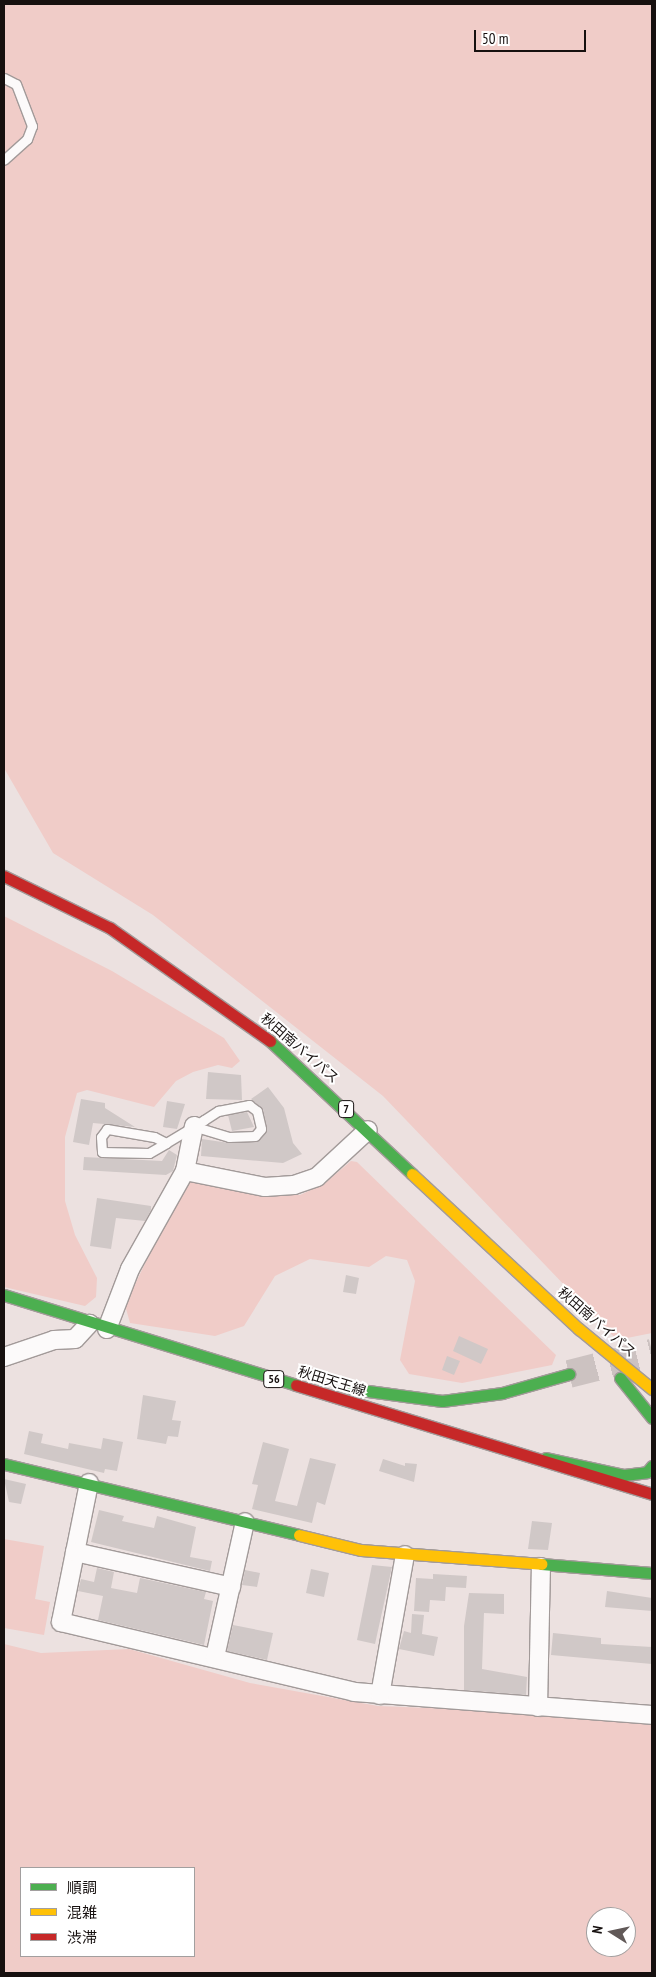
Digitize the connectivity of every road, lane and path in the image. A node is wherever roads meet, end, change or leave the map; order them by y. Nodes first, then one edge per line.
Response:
1 (4, 78) edge
2 (4, 160) edge
3 (4, 876) edge
4 (194, 1126) junction
5 (368, 1130) junction
6 (166, 1143) junction
7 (185, 1171) junction
8 (4, 1295) edge
9 (89, 1324) junction
10 (107, 1329) junction
11 (579, 1329) junction
12 (4, 1357) edge
13 (568, 1374) tunnel mouth
14 (263, 1376) junction
15 (652, 1389) edge
16 (652, 1418) edge
17 (546, 1458) junction
18 (4, 1464) edge
19 (652, 1466) edge
20 (89, 1484) junction
21 (652, 1494) edge
22 (245, 1522) junction
23 (75, 1552) junction
24 (405, 1555) junction
25 (541, 1567) junction
26 (652, 1573) edge
27 (231, 1587) junction
28 (215, 1657) junction
29 (380, 1695) junction
30 (538, 1707) junction
31 (652, 1715) edge

1 - 2 lane
3 - 5 main road, 秋田南バイパス / 7
4 - 4 lane
4 - 6 lane
4 - 7 street
5 - 7 street
5 - 11 main road, 秋田南バイパス / 7
6 - 6 lane
7 - 10 street
8 - 9 main road, 秋田天王線 / 56
9 - 10 main road, 秋田天王線 / 56
9 - 12 street
10 - 14 main road, 秋田天王線 / 56
11 - 15 main road, 秋田南バイパス / 7
11 - 16 main road
13 - 14 main road
14 - 17 main road, 秋田天王線 / 56
17 - 19 main road
17 - 21 main road, 秋田天王線 / 56
18 - 20 main road
20 - 22 main road
20 - 23 street
22 - 24 main road
22 - 27 street
23 - 27 street
23 - 28 street
24 - 25 main road
24 - 29 street
25 - 26 main road
25 - 30 street
27 - 28 street
28 - 29 street
29 - 30 street
30 - 31 street

